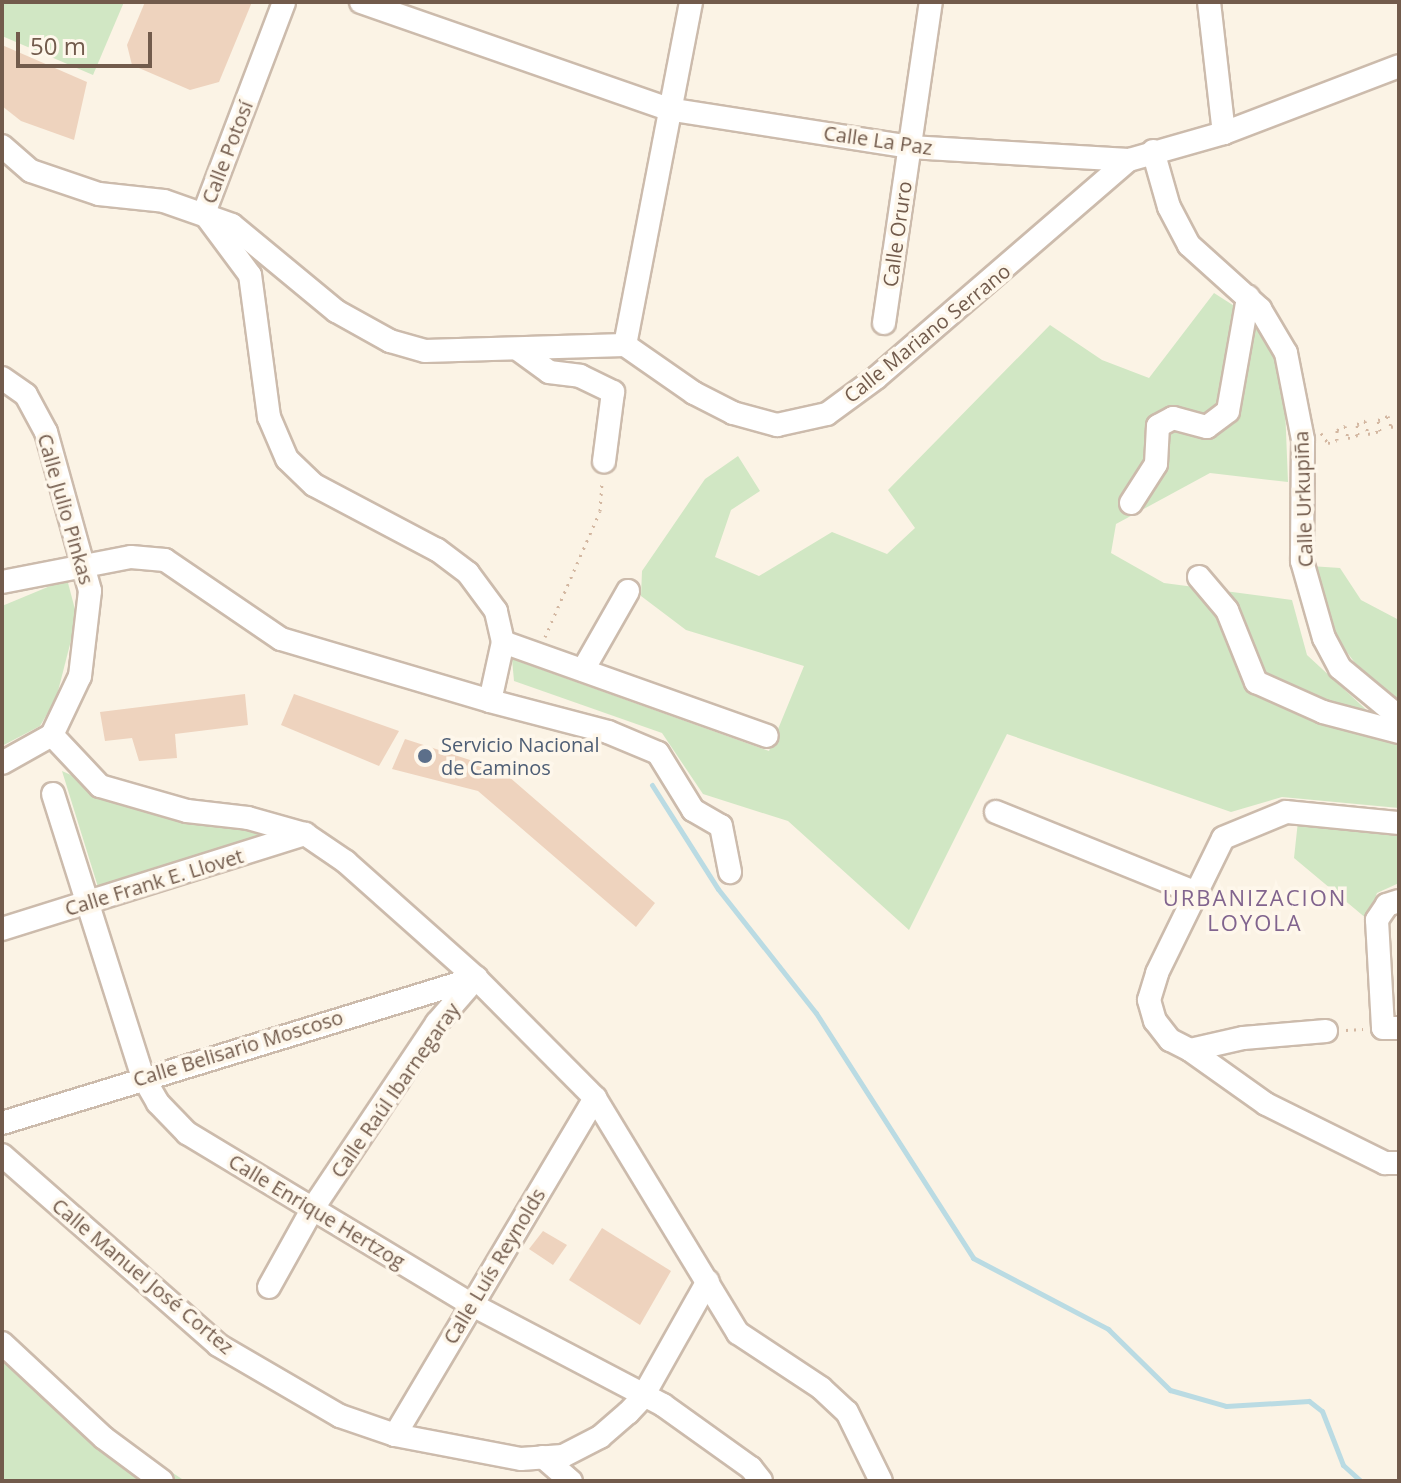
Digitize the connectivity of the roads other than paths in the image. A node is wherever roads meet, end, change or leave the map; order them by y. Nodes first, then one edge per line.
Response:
1 (284, 2) edge
2 (361, 2) edge
3 (691, 2) edge
4 (931, 2) edge
5 (1209, 2) edge
6 (1399, 66) edge
7 (668, 109) junction
8 (1224, 133) junction
9 (2, 146) edge
10 (910, 147) junction
11 (1153, 151) junction
12 (1129, 160) junction
13 (204, 213) junction
14 (1248, 297) junction
15 (884, 323) dead end
16 (625, 345) junction
17 (519, 350) junction
18 (2, 378) edge
19 (604, 461) road end
20 (1131, 503) dead end
21 (86, 563) junction
22 (1199, 577) dead end
23 (2, 582) edge
24 (628, 591) dead end
25 (503, 642) junction
26 (583, 670) junction
27 (490, 701) junction
28 (1399, 717) edge
29 (1399, 732) edge
30 (52, 735) junction
31 (767, 736) dead end
32 (2, 763) edge
33 (53, 794) dead end
34 (996, 812) dead end
35 (1399, 823) edge
36 (305, 834) junction
37 (730, 872) dead end
38 (1194, 892) junction
39 (1399, 901) edge
40 (88, 902) junction
41 (2, 929) edge
42 (476, 978) junction
43 (1391, 1028) edge
44 (1326, 1031) road end
45 (1190, 1050) junction
46 (143, 1077) junction
47 (595, 1098) junction
48 (2, 1123) edge
49 (2, 1155) edge
50 (1399, 1163) edge
51 (313, 1208) junction
52 (708, 1281) junction
53 (269, 1287) dead end
54 (469, 1303) junction
55 (2, 1343) edge
56 (642, 1398) junction
57 (395, 1435) junction
58 (543, 1457) junction
59 (162, 1481) edge
60 (571, 1481) edge
61 (761, 1481) edge
62 (881, 1481) edge

1 - 13 street, Calle Potosí
2 - 7 street, Calle La Paz
3 - 7 street
4 - 10 street, Calle Oruro
5 - 8 street
6 - 8 street, Calle La Paz
7 - 10 street, Calle La Paz
7 - 16 street
8 - 11 street, Calle La Paz
9 - 13 street
10 - 12 street, Calle La Paz
10 - 15 street, Calle Oruro
11 - 12 street, Calle La Paz
11 - 14 street, Calle Urkupiña
12 - 16 street, Calle Mariano Serrano
13 - 17 street
13 - 25 street
14 - 20 street
14 - 28 street, Calle Urkupiña
16 - 17 street
17 - 19 street
18 - 21 street, Calle Julio Pinkas
21 - 23 street
21 - 27 street
21 - 30 street, Calle Julio Pinkas
22 - 29 street
24 - 26 street
25 - 26 street
25 - 27 street
26 - 31 street
27 - 37 street
30 - 32 street
30 - 36 street
33 - 40 street, Calle Enrique Hertzog
34 - 38 street
35 - 38 street
36 - 40 street, Calle Frank E. Llovet
36 - 42 street
38 - 45 street
39 - 43 street
40 - 41 street, Calle Frank E. Llovet
40 - 46 street, Calle Enrique Hertzog
42 - 46 street, Calle Belisario Moscoso
42 - 47 street
42 - 51 street, Calle Raúl Ibarnegaray
44 - 45 street
45 - 50 street
46 - 48 street, Calle Belisario Moscoso
46 - 51 street, Calle Enrique Hertzog
47 - 52 street
47 - 54 street, Calle Luís Reynolds
49 - 57 street, Calle Manuel José Cortez
51 - 53 street, Calle Raúl Ibarnegaray
51 - 54 street, Calle Enrique Hertzog
52 - 56 street, Calle Manuel José Cortez
52 - 62 street
54 - 56 street, Calle Enrique Hertzog
54 - 57 street, Calle Luís Reynolds
55 - 59 street
56 - 58 street, Calle Manuel José Cortez
56 - 61 street, Calle Enrique Hertzog
57 - 58 street, Calle Manuel José Cortez
58 - 60 street

